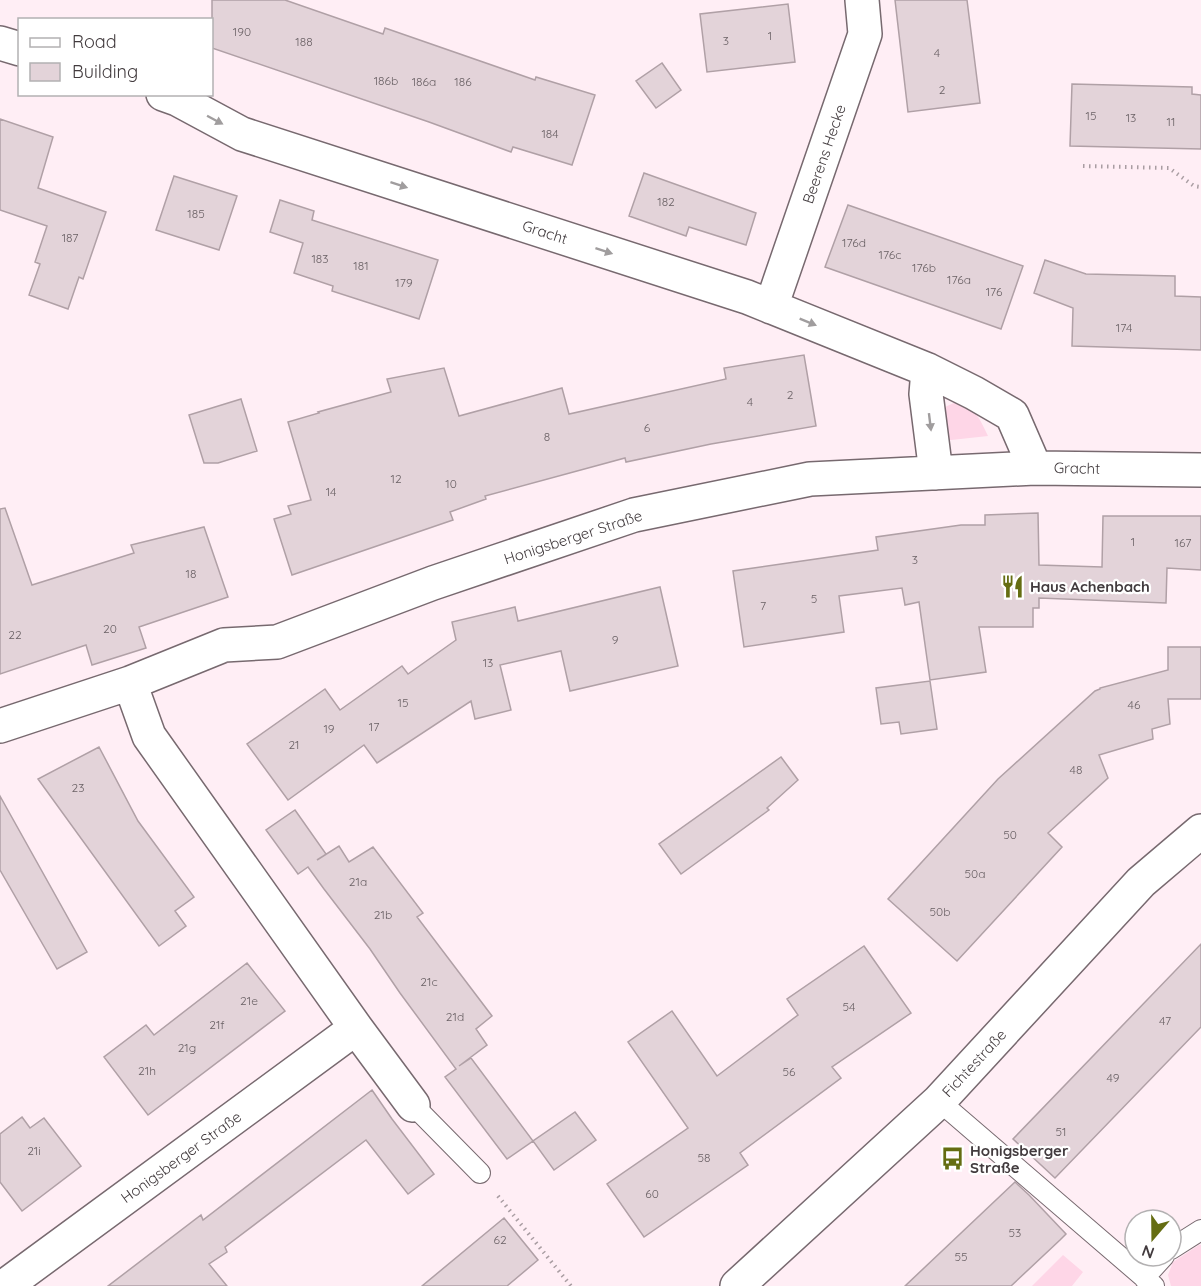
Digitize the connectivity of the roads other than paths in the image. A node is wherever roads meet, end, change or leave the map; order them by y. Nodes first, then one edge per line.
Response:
1 (862, 0) edge
2 (0, 43) edge
3 (18, 49) edge
4 (169, 96) edge
5 (771, 307) junction
6 (928, 370) junction
7 (1035, 468) junction
8 (1201, 470) edge
9 (936, 473) junction
10 (129, 683) junction
11 (0, 726) edge
12 (1201, 831) edge
13 (356, 1028) junction
14 (939, 1101) junction
15 (412, 1105) joint
16 (480, 1173) road end
17 (1201, 1230) edge
18 (1183, 1241) edge
19 (1157, 1268) edge
20 (1149, 1282) edge
21 (5, 1286) edge
22 (737, 1286) edge

1 - 5 street, Beerens Hecke
2 - 3 street
4 -> 5 street, Gracht
5 -> 6 street, Gracht
6 - 7 street, Gracht
6 -> 9 street
7 - 8 street, Gracht
7 - 9 street, Honigsberger Straße
9 - 10 street, Honigsberger Straße
10 - 11 street, Honigsberger Straße
10 - 13 street
12 - 14 street, Fichtestraße
13 - 15 street
13 - 21 street, Honigsberger Straße
14 - 20 lane
14 - 22 street, Fichtestraße
15 - 16 lane
17 - 18 lane
19 - 20 lane

